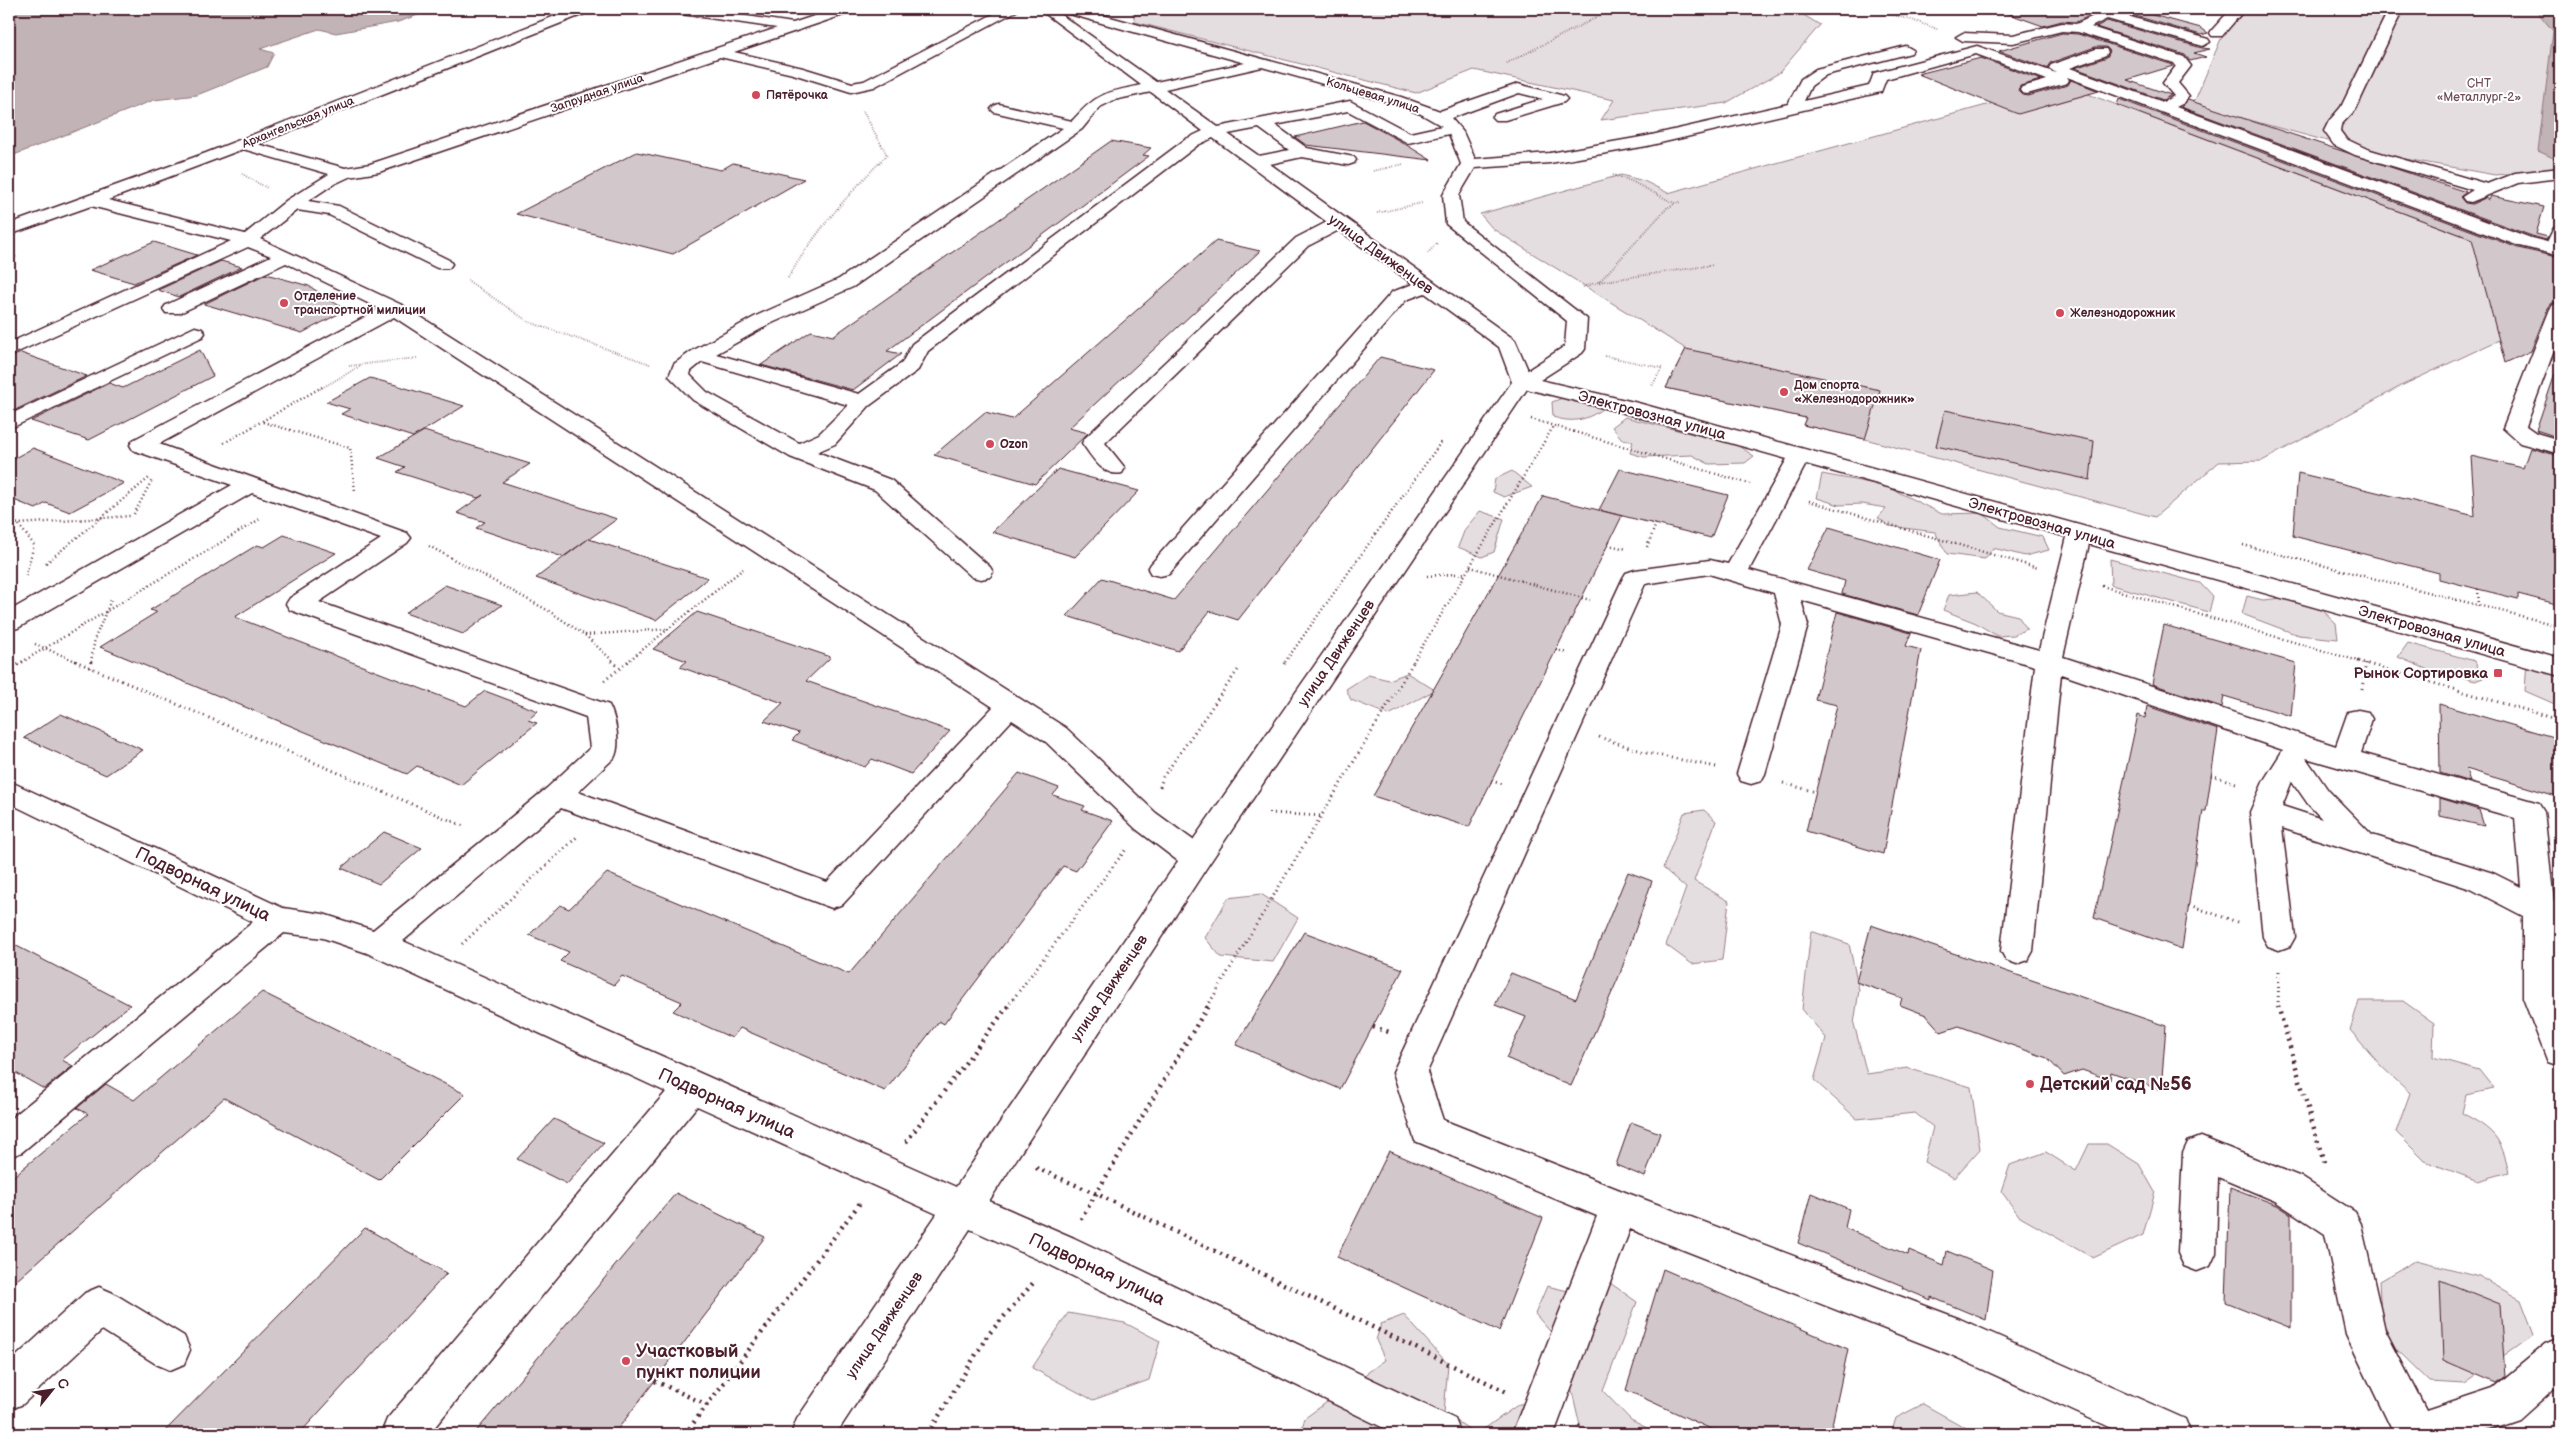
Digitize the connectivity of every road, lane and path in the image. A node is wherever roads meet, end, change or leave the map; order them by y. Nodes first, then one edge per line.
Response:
1 (584, 9) edge
2 (675, 9) edge
3 (847, 9) edge
4 (1013, 9) edge
5 (1045, 9) edge
6 (1067, 9) edge
7 (1613, 9) edge
8 (1867, 9) edge
9 (2122, 9) edge
10 (2238, 9) edge
11 (2396, 9) edge
12 (2106, 14) junction
13 (793, 27) junction
14 (2078, 28) junction
15 (2217, 33) dead end
16 (1961, 37) junction
17 (1946, 39) dead end
18 (2203, 42) dead end
19 (1917, 47) dead end
20 (718, 52) junction
21 (2101, 52) dead end
22 (1263, 63) junction
23 (1507, 63) dead end
24 (851, 88) junction
25 (1152, 88) junction
26 (2027, 90) dead end
27 (1794, 108) junction
28 (2163, 108) junction
29 (999, 109) dead end
30 (1436, 117) junction
31 (1500, 118) dead end
32 (1262, 123) junction
33 (1076, 126) junction
34 (1453, 128) junction
35 (1214, 132) junction
36 (242, 144) junction
37 (1302, 152) junction
38 (212, 156) junction
39 (1348, 160) dead end
40 (1255, 162) junction
41 (1469, 164) junction
42 (345, 173) junction
43 (2560, 173) edge
44 (1609, 174) dead end
45 (2487, 189) junction
46 (1451, 196) junction
47 (89, 200) junction
48 (1680, 202) dead end
49 (1674, 203) junction
50 (293, 204) junction
51 (2444, 212) junction
52 (1338, 223) junction
53 (1455, 224) junction
54 (9, 230) edge
55 (2560, 232) edge
56 (248, 240) junction
57 (286, 256) junction
58 (444, 264) joint
59 (1712, 265) dead end
60 (1417, 279) junction
61 (1598, 282) junction
62 (1548, 295) junction
63 (173, 308) dead end
64 (395, 309) junction
65 (2560, 309) edge
66 (765, 319) junction
67 (195, 333) dead end
68 (9, 350) edge
69 (699, 355) junction
70 (422, 358) dead end
71 (289, 366) junction
72 (360, 366) junction
73 (681, 368) junction
74 (1522, 382) junction
75 (862, 402) junction
76 (1502, 410) junction
77 (262, 422) junction
78 (9, 423) edge
79 (1553, 427) junction
80 (1444, 438) dead end
81 (2560, 447) edge
82 (798, 452) junction
83 (1800, 455) junction
84 (182, 460) junction
85 (1114, 468) dead end
86 (251, 484) junction
87 (1780, 493) junction
88 (293, 499) junction
89 (142, 515) dead end
90 (100, 518) junction
91 (9, 522) edge
92 (358, 523) junction
93 (19, 524) junction
94 (2080, 533) junction
95 (399, 538) junction
96 (749, 565) dead end
97 (1470, 567) junction
98 (39, 568) dead end
99 (1160, 569) dead end
100 (981, 572) dead end
101 (1735, 574) junction
102 (32, 575) dead end
103 (2069, 577) junction
104 (1785, 587) junction
105 (2478, 588) dead end
106 (2479, 606) dead end
107 (1621, 609) junction
108 (9, 622) edge
109 (667, 629) junction
110 (585, 635) junction
111 (27, 641) dead end
112 (44, 648) junction
113 (2049, 661) junction
114 (1284, 664) dead end
115 (619, 667) junction
116 (1240, 667) dead end
117 (2560, 668) edge
118 (9, 670) edge
119 (578, 705) junction
120 (1010, 705) junction
121 (2358, 719) dead end
122 (2560, 720) edge
123 (1567, 727) junction
124 (2296, 752) junction
125 (2346, 758) junction
126 (1751, 774) junction
127 (9, 791) edge
128 (1816, 792) dead end
129 (557, 795) junction
130 (1228, 811) junction
131 (605, 812) junction
132 (2265, 812) junction
133 (1322, 816) junction
134 (1146, 821) junction
135 (501, 841) junction
136 (2363, 843) junction
137 (1196, 859) junction
138 (2189, 905) dead end
139 (2550, 914) edge
140 (278, 920) junction
141 (2279, 936) junction
142 (378, 944) junction
143 (2017, 951) dead end
144 (434, 970) junction
145 (2560, 1052) edge
146 (692, 1087) junction
147 (9, 1141) edge
148 (999, 1152) junction
149 (883, 1173) junction
150 (1097, 1194) junction
151 (1619, 1207) junction
152 (963, 1208) junction
153 (2342, 1224) junction
154 (1061, 1251) junction
155 (2198, 1253) dead end
156 (170, 1350) dead end
157 (2560, 1358) edge
158 (655, 1381) dead end
159 (9, 1390) edge
160 (707, 1405) junction
161 (1538, 1422) edge
162 (402, 1434) edge
163 (685, 1434) edge
164 (812, 1434) edge
165 (928, 1434) edge
166 (1440, 1434) edge
167 (1594, 1434) edge
168 (2170, 1434) edge
169 (2417, 1434) edge

1 - 36 street, Архангельская улица
2 - 13 street
3 - 13 street, Запрудная улица
4 - 24 street
5 - 25 street, улица Движенцев
6 - 22 street, Кольцевая улица
7 - 23 path
8 - 16 path
9 - 12 street
10 - 15 street
11 - 45 street
12 - 14 street
12 - 18 street
13 - 20 street, Запрудная улица
14 - 16 street
14 - 28 street
16 - 17 street
19 - 27 street
20 - 24 street
20 - 42 street, Запрудная улица
21 - 28 street
22 - 25 street
22 - 30 street, Кольцевая улица
24 - 66 path
25 - 33 street
25 - 35 street, улица Движенцев
26 - 27 street
27 - 41 street
28 - 51 street
29 - 33 street
30 - 31 street
30 - 34 street, Кольцевая улица
32 - 34 street
32 - 35 street
32 - 37 street
33 - 66 street
34 - 41 street
35 - 40 street, улица Движенцев
35 - 75 street
36 - 38 street, Архангельская улица
36 - 42 street
37 - 39 street
37 - 40 street
38 - 47 street, Архангельская улица
38 - 50 path
40 - 52 street, улица Движенцев
41 - 46 street
42 - 50 street
43 - 45 street
44 - 49 path
45 - 51 street
46 - 52 path
46 - 53 street
47 - 54 street, Архангельская улица
47 - 56 street
48 - 49 path
49 - 61 path
50 - 56 street
50 - 58 street
51 - 55 street
52 - 60 street, улица Движенцев
52 - 85 street
53 - 60 path
53 - 62 street
56 - 57 street
56 - 68 street
57 - 63 street
57 - 64 street
58 - 73 path
59 - 61 path
60 - 74 street, улица Движенцев
60 - 99 street
61 - 62 path
62 - 74 street
64 - 71 street
64 - 120 street
65 - 81 street
66 - 69 street
67 - 78 street
69 - 73 street
69 - 75 street
70 - 72 path
71 - 72 path
71 - 84 street
72 - 77 path
73 - 82 street
74 - 76 street, улица Движенцев
74 - 83 street, Электровозная улица
75 - 82 street
76 - 79 path
76 - 130 street, улица Движенцев
77 - 84 path
77 - 92 path
79 - 87 path
79 - 97 path
80 - 114 path
82 - 100 street
83 - 87 street
83 - 94 street, Электровозная улица
84 - 86 street
84 - 90 path
86 - 88 street
86 - 108 street
87 - 101 street
87 - 103 path
88 - 92 street
88 - 112 path
89 - 90 path
90 - 93 path
90 - 98 path
91 - 93 path
92 - 95 street
93 - 102 path
94 - 103 street
94 - 117 street, Электровозная улица
95 - 110 path
95 - 119 street
96 - 109 path
97 - 107 path
97 - 133 path
101 - 104 street
101 - 107 street
103 - 113 street
103 - 122 path
104 - 113 street
104 - 126 street
105 - 106 path
107 - 123 street
109 - 110 path
109 - 115 path
110 - 115 path
111 - 112 path
112 - 118 path
112 - 135 path
113 - 124 street
113 - 143 street
115 - 119 path
116 - 134 path
119 - 129 street
120 - 131 street
120 - 134 street
121 - 125 street
123 - 126 path
123 - 151 street
124 - 125 street
124 - 132 street
124 - 136 street
125 - 139 street
126 - 128 path
127 - 140 street, Подворная улица
129 - 131 street
129 - 135 street
130 - 133 path
130 - 137 street, улица Движенцев
131 - 144 path
132 - 136 street
132 - 141 street
133 - 150 path
134 - 137 street
134 - 149 path
135 - 142 street
136 - 139 street
137 - 148 street, улица Движенцев
138 - 141 path
139 - 145 street
140 - 142 street, Подворная улица
140 - 147 street
141 - 153 path
142 - 144 street, Подворная улица
144 - 146 street, Подворная улица
146 - 149 street, Подворная улица
146 - 162 street
148 - 150 path
148 - 152 street, улица Движенцев
149 - 152 street, Подворная улица
149 - 160 path
150 - 154 path
150 - 161 path
151 - 161 street
151 - 168 street
152 - 154 street, Подворная улица
152 - 164 street, улица Движенцев
153 - 155 street
153 - 169 street
154 - 165 path
154 - 166 street, Подворная улица
156 - 159 street
157 - 169 street
158 - 160 path
160 - 163 path
161 - 167 path

